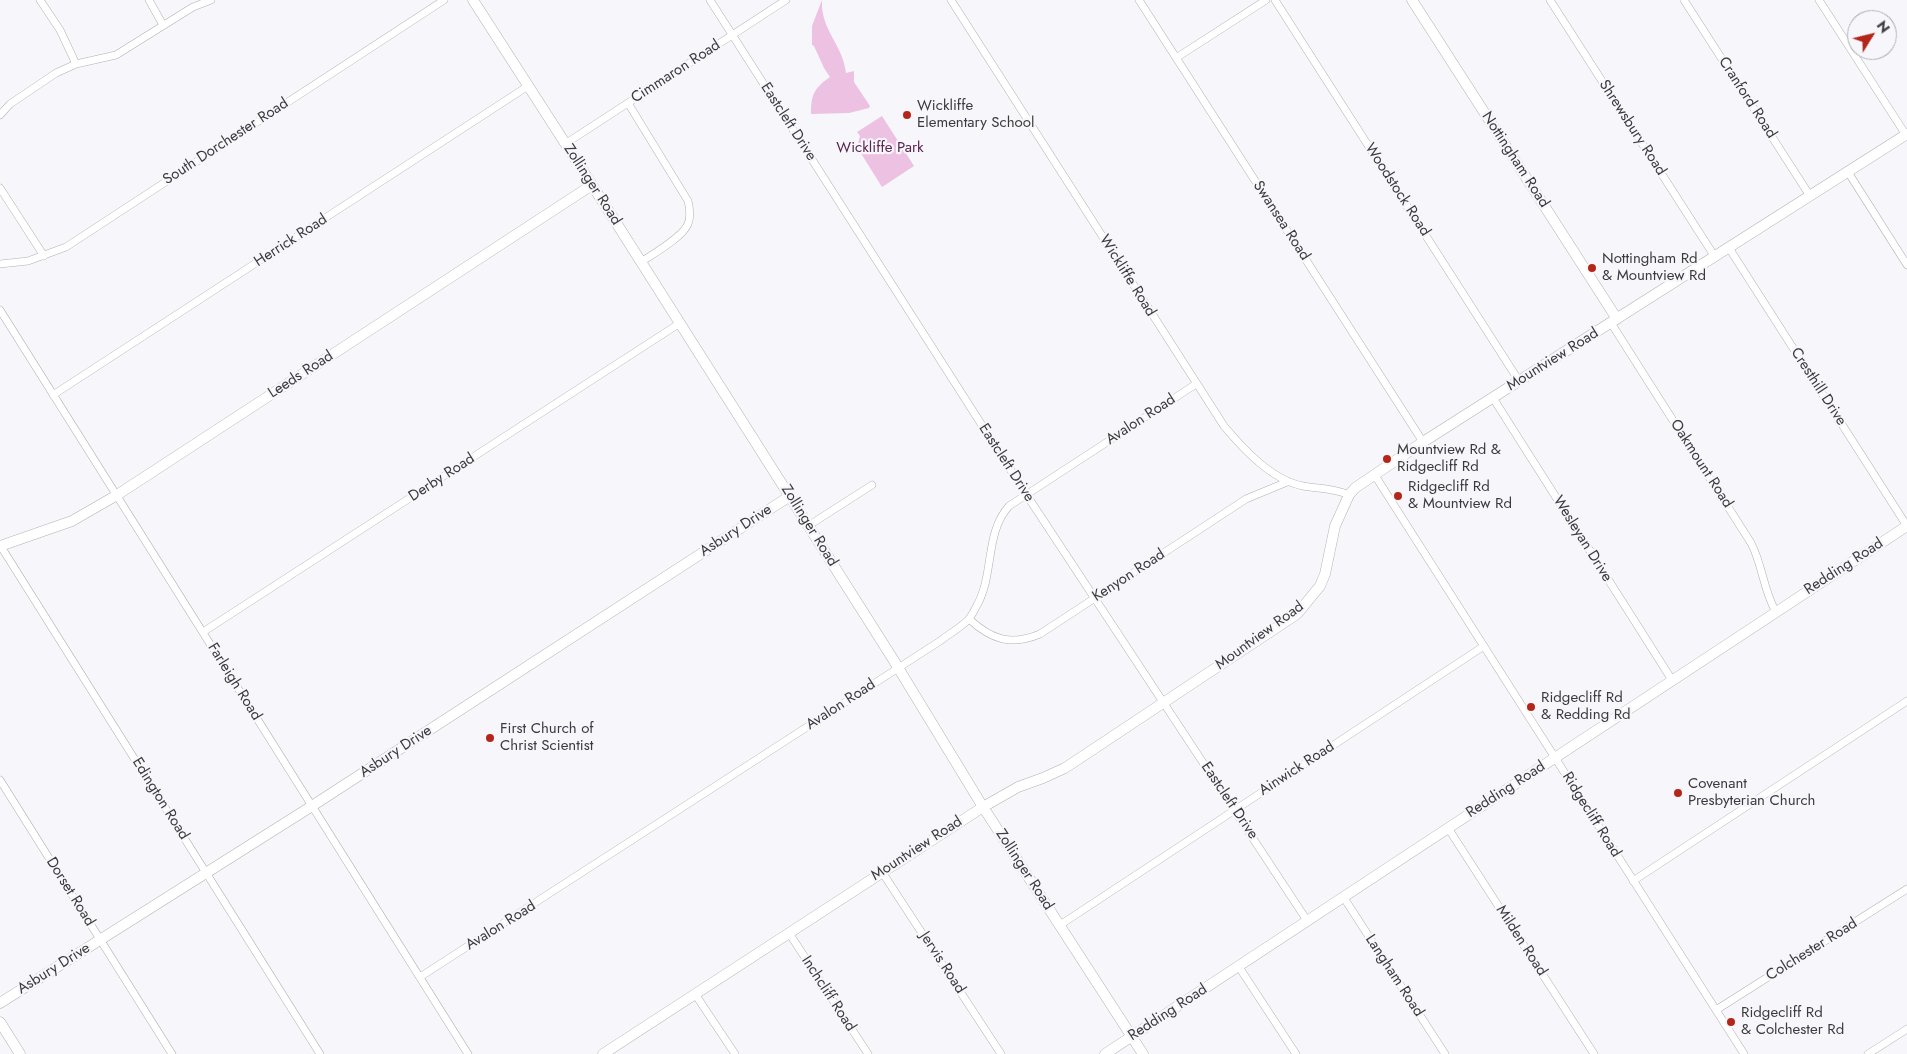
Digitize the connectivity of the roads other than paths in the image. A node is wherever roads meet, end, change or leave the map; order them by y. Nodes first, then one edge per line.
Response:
1 (40, 0) edge
2 (149, 0) edge
3 (211, 0) edge
4 (444, 0) edge
5 (473, 0) edge
6 (710, 0) edge
7 (786, 0) edge
8 (951, 0) edge
9 (1139, 0) edge
10 (1266, 0) edge
11 (1275, 0) edge
12 (1412, 0) edge
13 (1550, 0) edge
14 (1684, 0) edge
15 (1819, 0) edge
16 (163, 25) junction
17 (732, 35) junction
18 (1176, 58) junction
19 (76, 64) junction
20 (528, 86) junction
21 (628, 103) junction
22 (0, 115) edge
23 (1906, 135) edge
24 (565, 144) junction
25 (1848, 172) junction
26 (592, 185) junction
27 (0, 188) edge
28 (1810, 196) junction
29 (1729, 248) junction
30 (44, 256) junction
31 (1715, 257) junction
32 (641, 262) junction
33 (0, 264) edge
34 (1907, 265) edge
35 (0, 310) edge
36 (1614, 321) junction
37 (680, 323) junction
38 (1519, 380) junction
39 (1196, 384) junction
40 (53, 395) junction
41 (1492, 398) junction
42 (1423, 442) junction
43 (1374, 474) junction
44 (1287, 482) junction
45 (872, 485) dead end
46 (1026, 494) junction
47 (117, 495) junction
48 (1349, 495) junction
49 (790, 496) junction
50 (808, 526) junction
51 (1907, 526) edge
52 (0, 545) edge
53 (1095, 599) junction
54 (1776, 612) junction
55 (969, 619) junction
56 (203, 632) junction
57 (1484, 646) junction
58 (898, 668) junction
59 (1672, 680) junction
60 (1907, 700) edge
61 (1163, 703) junction
62 (1555, 758) junction
63 (0, 780) edge
64 (312, 806) junction
65 (983, 807) junction
66 (1235, 810) junction
67 (1448, 828) junction
68 (882, 872) junction
69 (206, 873) junction
70 (1633, 881) junction
71 (1907, 889) edge
72 (1344, 898) junction
73 (1308, 922) junction
74 (1060, 926) junction
75 (789, 934) junction
76 (100, 940) junction
77 (1239, 967) junction
78 (420, 977) junction
79 (695, 994) junction
80 (0, 1003) edge
81 (1716, 1010) junction
82 (0, 1022) edge
83 (1907, 1029) edge
84 (1132, 1036) junction
85 (20, 1054) edge
86 (172, 1054) edge
87 (320, 1054) edge
88 (468, 1054) edge
89 (604, 1054) edge
90 (735, 1054) edge
91 (868, 1054) edge
92 (1001, 1054) edge
93 (1105, 1054) edge
94 (1143, 1054) edge
95 (1296, 1054) edge
96 (1444, 1054) edge
97 (1594, 1054) edge
98 (1744, 1054) edge
99 (1868, 1054) edge

1 - 19 street
2 - 16 street
3 - 16 street
4 - 30 street, South Dorchester Road
5 - 20 street, Zollinger Road
6 - 17 street, Eastcleft Drive
7 - 17 street, Cimmaron Road
8 - 39 street, Wickliffe Road
9 - 18 street, Swansea Road
10 - 18 street
11 - 38 street, Woodstock Road
12 - 36 street, Nottingham Road
13 - 31 street, Shrewsbury Road
14 - 28 street, Cranford Road
15 - 23 street
16 - 19 street
17 - 21 street, Cimmaron Road
17 - 46 street, Eastcleft Drive
18 - 42 street, Swansea Road
19 - 22 street
20 - 24 street, Zollinger Road
20 - 40 street, Herrick Road
21 - 24 street, Cimmaron Road
21 - 32 street
23 - 25 street, Mountview Road
24 - 26 street, Zollinger Road
25 - 28 street, Mountview Road
25 - 34 street
26 - 32 street, Zollinger Road
26 - 47 street, Leeds Road
27 - 30 street
28 - 29 street, Mountview Road
29 - 31 street, Mountview Road
29 - 51 street, Cresthill Drive
30 - 33 street, South Dorchester Road
31 - 36 street, Mountview Road
32 - 37 street, Zollinger Road
35 - 40 street, Farleigh Road
36 - 38 street, Mountview Road
36 - 54 street, Oakmount Road
37 - 49 street, Zollinger Road
37 - 56 street, Derby Road
38 - 41 street, Mountview Road
39 - 44 street, Wickliffe Road
39 - 46 street, Avalon Road
40 - 47 street, Farleigh Road
41 - 42 street, Mountview Road
41 - 59 street, Wesleyan Drive
42 - 43 street, Mountview Road
43 - 48 street, Mountview Road
43 - 57 street, Ridgecliff Road
44 - 48 street, Wickliffe Road
44 - 53 street, Kenyon Road
45 - 50 street
46 - 53 street, Eastcleft Drive
46 - 55 street, Avalon Road
47 - 52 street, Leeds Road
47 - 56 street, Farleigh Road
48 - 61 street, Mountview Road
49 - 50 street, Zollinger Road
49 - 64 street, Asbury Drive
50 - 58 street, Zollinger Road
51 - 54 street, Redding Road
52 - 69 street, Edington Road
53 - 55 street, Kenyon Road
53 - 61 street, Eastcleft Drive
54 - 59 street, Redding Road
55 - 58 street, Avalon Road
56 - 64 street, Farleigh Road
57 - 62 street, Ridgecliff Road
57 - 66 street, Ainwick Road
58 - 65 street, Zollinger Road
58 - 78 street, Avalon Road
59 - 62 street, Redding Road
60 - 70 street
61 - 65 street, Mountview Road
61 - 66 street, Eastcleft Drive
62 - 67 street, Redding Road
62 - 70 street, Ridgecliff Road
63 - 76 street, Dorset Road
64 - 69 street, Asbury Drive
64 - 78 street, Farleigh Road
65 - 68 street, Mountview Road
65 - 74 street, Zollinger Road
66 - 73 street, Eastcleft Drive
66 - 74 street, Ainwick Road
67 - 72 street, Redding Road
67 - 97 street, Milden Road
68 - 75 street, Mountview Road
68 - 92 street, Jervis Road
69 - 76 street, Asbury Drive
69 - 87 street, Edington Road
70 - 81 street, Ridgecliff Road
71 - 81 street, Colchester Road
72 - 73 street, Redding Road
72 - 96 street, Langham Road
73 - 77 street, Redding Road
74 - 84 street, Zollinger Road
75 - 79 street, Mountview Road
75 - 91 street, Inchcliff Road
76 - 80 street, Asbury Drive
76 - 86 street, Dorset Road
77 - 84 street, Redding Road
77 - 95 street
78 - 88 street, Farleigh Road
79 - 89 street, Mountview Road
79 - 90 street
81 - 98 street, Ridgecliff Road
82 - 85 street
83 - 99 street
84 - 93 street, Redding Road
84 - 94 street, Zollinger Road

